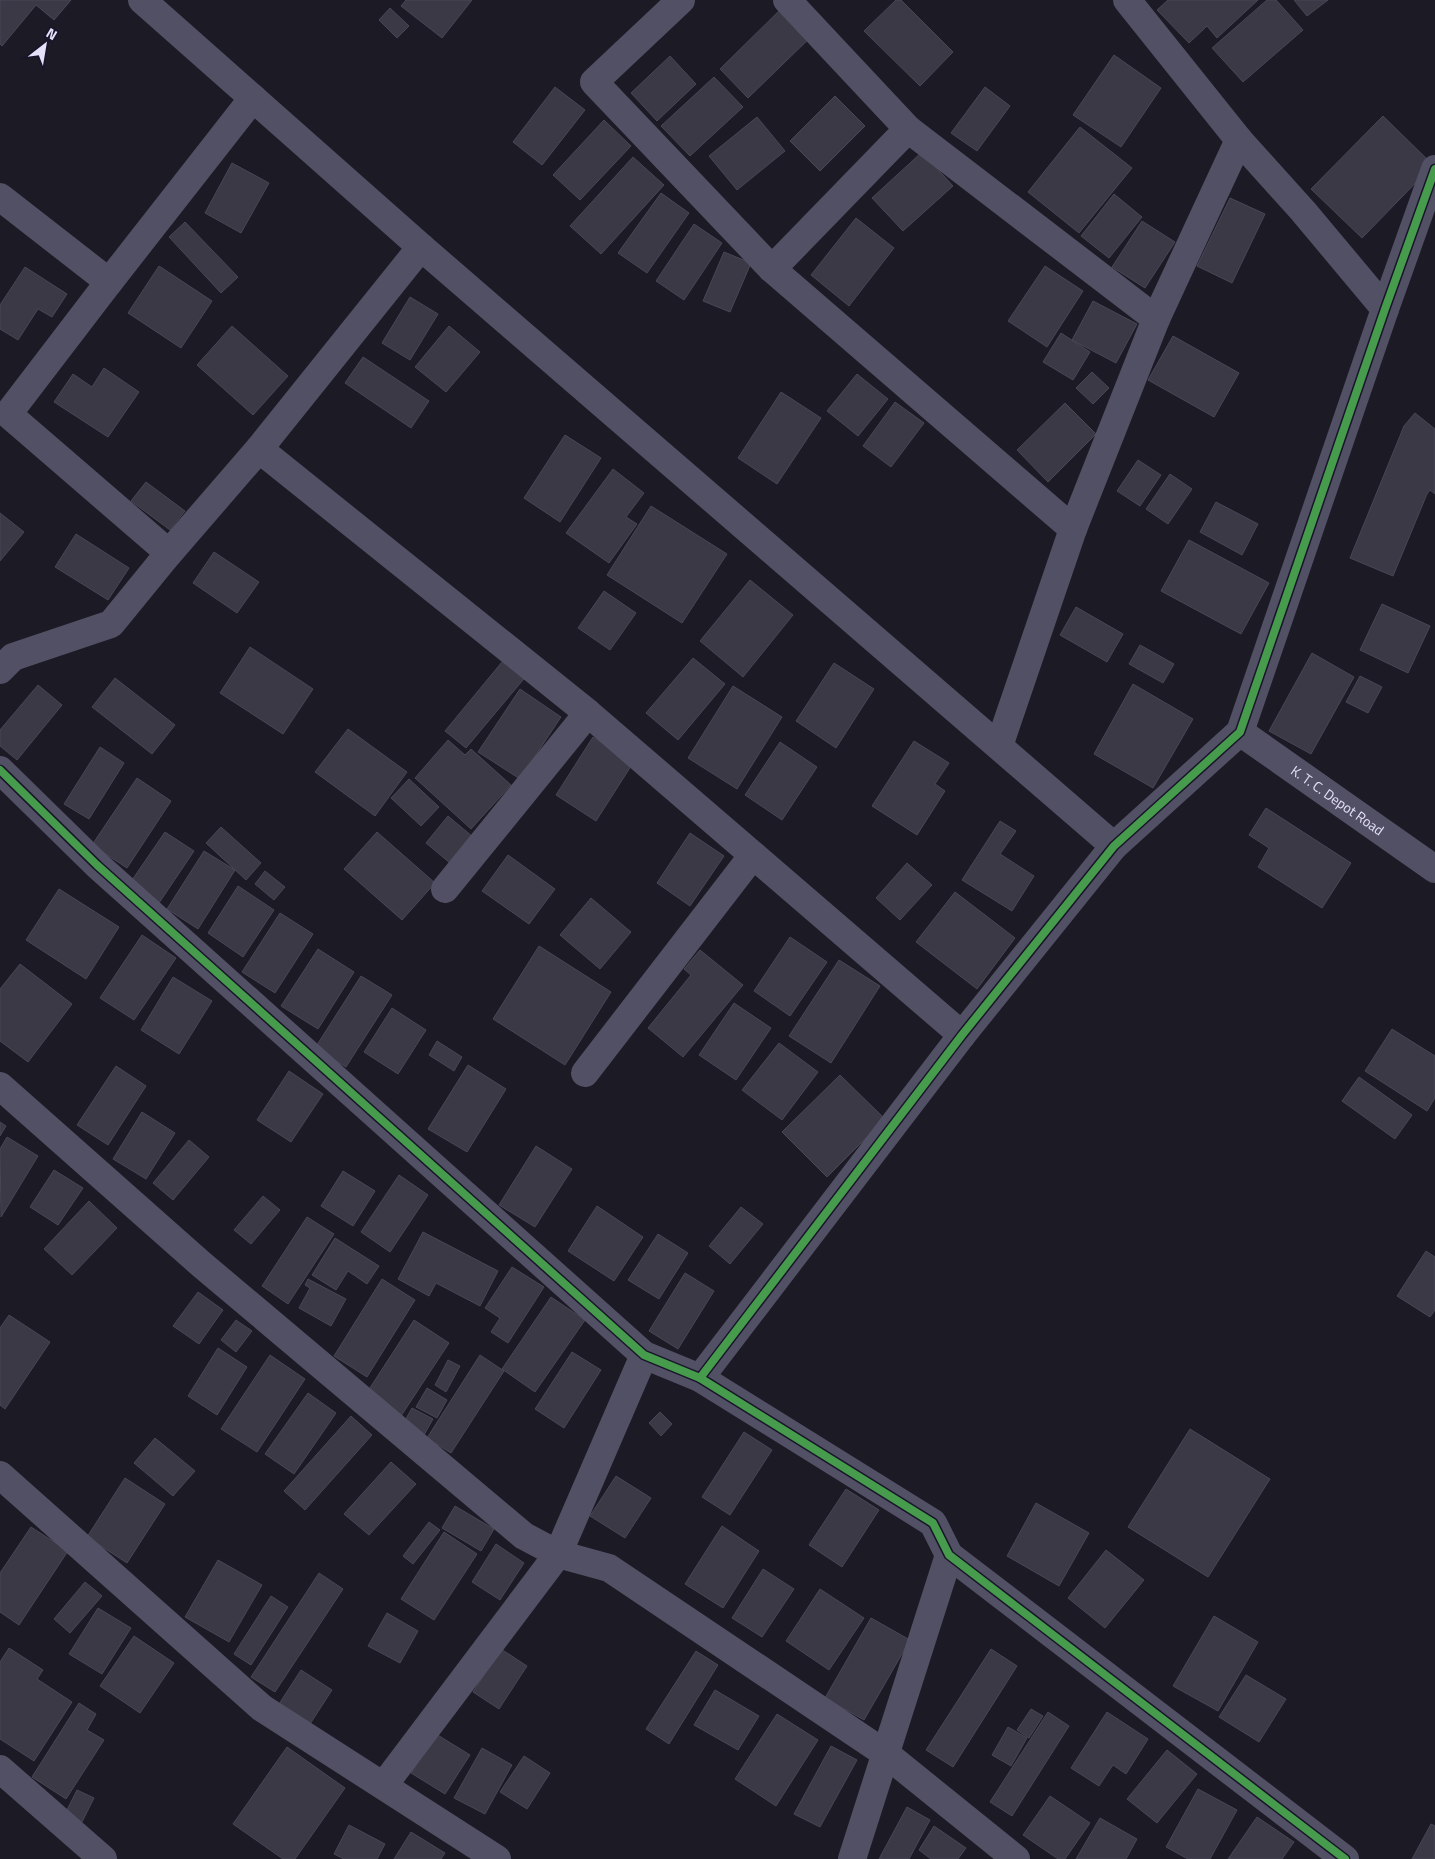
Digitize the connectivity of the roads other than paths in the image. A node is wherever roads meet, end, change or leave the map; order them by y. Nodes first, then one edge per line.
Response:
1 (142, 0) edge
2 (681, 0) edge
3 (788, 0) edge
4 (1127, 0) edge
5 (253, 98) junction
6 (908, 130) junction
7 (1238, 140) junction
8 (1435, 169) edge
9 (0, 197) edge
10 (421, 247) junction
11 (772, 269) junction
12 (110, 282) junction
13 (1385, 308) junction
14 (1156, 319) junction
15 (4, 418) edge
16 (259, 450) junction
17 (1073, 529) junction
18 (169, 554) junction
19 (0, 670) edge
20 (588, 713) junction
21 (1240, 732) junction
22 (999, 746) junction
23 (0, 770) edge
24 (1114, 846) junction
25 (753, 855) junction
26 (1435, 869) edge
27 (445, 889) dead end
28 (962, 1035) junction
29 (585, 1073) dead end
30 (0, 1086) edge
31 (644, 1355) junction
32 (700, 1378) junction
33 (0, 1475) edge
34 (558, 1554) junction
35 (949, 1555) junction
36 (886, 1754) junction
37 (0, 1768) edge
38 (384, 1785) junction
39 (103, 1859) edge
40 (497, 1859) edge
41 (852, 1859) edge
42 (1016, 1859) edge
43 (1345, 1859) edge

1 - 5 street
2 - 11 street
3 - 6 street
4 - 7 street
5 - 10 street
5 - 12 street
6 - 11 street
6 - 14 street
7 - 13 street
7 - 14 street
8 - 13 street
9 - 12 street
10 - 16 street
10 - 22 street
11 - 17 street
12 - 15 street
13 - 21 street
14 - 17 street
15 - 18 street
16 - 18 street
16 - 20 street
17 - 22 street
18 - 19 street
20 - 25 street
20 - 27 street
21 - 24 street
21 - 26 street, K. T. C. Depot Road
22 - 24 street
23 - 31 street
24 - 28 street
25 - 28 street
25 - 29 street
28 - 32 street
30 - 34 street
31 - 32 street
31 - 34 street
32 - 35 street
33 - 38 street
34 - 36 street
34 - 38 street
35 - 36 street
35 - 43 street
36 - 41 street
36 - 42 street
37 - 39 street
38 - 40 street

